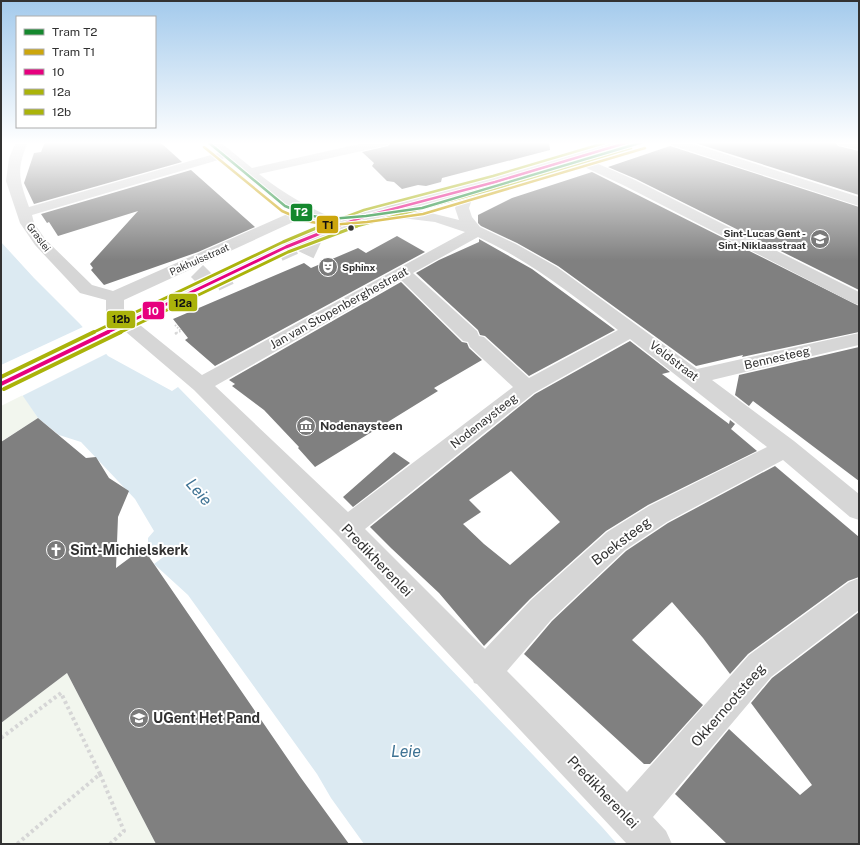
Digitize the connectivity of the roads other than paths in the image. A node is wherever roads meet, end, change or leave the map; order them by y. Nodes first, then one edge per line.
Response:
1 (13, 181) edge
2 (133, 181) edge
3 (260, 181) edge
4 (627, 181) edge
5 (796, 181) edge
6 (495, 182) joint
7 (859, 202) edge
8 (304, 211) junction
9 (23, 213) junction
10 (366, 216) junction
11 (338, 226) junction
12 (476, 232) junction
13 (402, 272) junction
14 (115, 297) junction
15 (859, 299) edge
16 (632, 330) junction
17 (859, 339) edge
18 (694, 377) junction
19 (1, 384) edge
20 (202, 385) junction
21 (527, 388) junction
22 (786, 448) junction
23 (859, 509) edge
24 (347, 528) junction
25 (859, 592) edge
26 (485, 672) junction
27 (628, 818) junction
28 (653, 844) edge

1 - 9 street, Graslei
2 - 9 street
3 - 8 street
4 - 15 street
5 - 7 street
6 - 10 street
6 - 12 street
8 - 11 street
8 - 14 street, Pakhuisstraat
9 - 14 street, Graslei
10 - 11 street
10 - 12 street, Veldstraat
11 - 19 street
12 - 13 street, Jan van Stopenberghestraat
12 - 16 street, Veldstraat
13 - 20 street, Jan van Stopenberghestraat
13 - 21 street
14 - 20 street, Predikherenlei
16 - 18 street, Veldstraat
16 - 21 street, Nodenaysteeg
17 - 18 street, Bennesteeg
18 - 22 street, Veldstraat
20 - 24 street, Predikherenlei
21 - 24 street, Nodenaysteeg
22 - 23 street, Veldstraat
22 - 26 street, Boeksteeg
24 - 26 street, Predikherenlei
25 - 27 street, Okkernootsteeg
26 - 27 street, Predikherenlei
27 - 28 street, Predikherenlei

